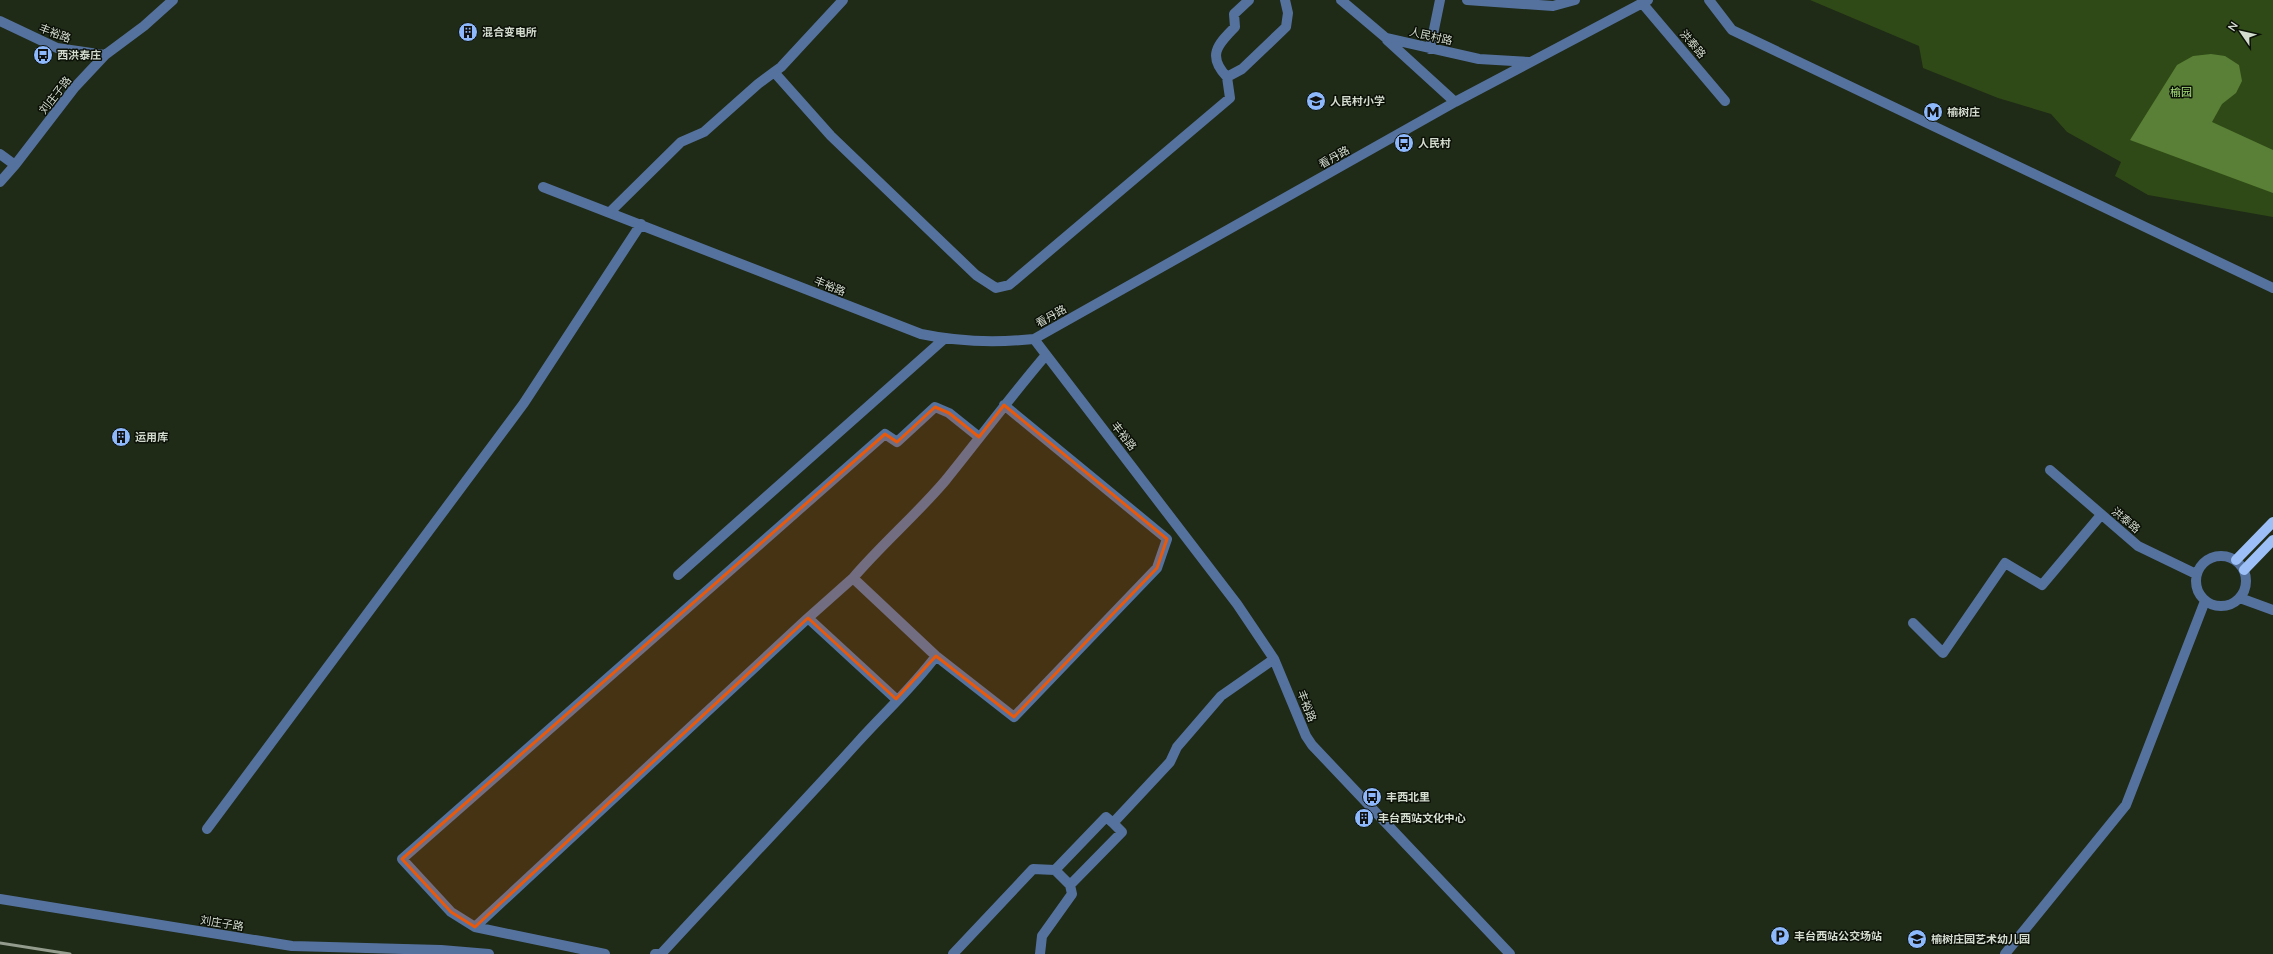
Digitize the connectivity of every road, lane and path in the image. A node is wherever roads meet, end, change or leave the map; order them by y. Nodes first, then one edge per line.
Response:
1 (173, 0) edge
2 (843, 0) edge
3 (1249, 0) edge
4 (1285, 0) edge
5 (1341, 0) edge
6 (1440, 0) edge
7 (1467, 0) edge
8 (1575, 0) edge
9 (1709, 0) edge
10 (1645, 1) edge
11 (0, 21) edge
12 (1386, 38) junction
13 (1430, 49) junction
14 (105, 55) junction
15 (1529, 62) junction
16 (774, 72) junction
17 (1227, 77) junction
18 (1726, 101) dead end
19 (1455, 102) junction
20 (0, 154) edge
21 (16, 165) junction
22 (0, 182) edge
23 (543, 187) dead end
24 (610, 212) junction
25 (641, 224) junction
26 (2273, 288) edge
27 (944, 339) junction
28 (1034, 339) junction
29 (1046, 355) junction
30 (1004, 405) junction
31 (979, 437) junction
32 (2050, 470) dead end
33 (2101, 515) junction
34 (2273, 522) edge
35 (2273, 540) edge
36 (2236, 560) junction
37 (2244, 570) junction
38 (2196, 574) junction
39 (678, 575) dead end
40 (853, 578) junction
41 (2240, 598) junction
42 (2205, 601) junction
43 (2273, 610) edge
44 (808, 618) junction
45 (1913, 623) dead end
46 (936, 656) junction
47 (1274, 659) junction
48 (896, 699) junction
49 (1113, 823) junction
50 (207, 829) dead end
51 (1055, 870) junction
52 (1070, 885) junction
53 (0, 899) edge
54 (475, 927) junction
55 (489, 954) edge
56 (605, 954) edge
57 (655, 954) edge
58 (953, 954) edge
59 (1040, 954) edge
60 (1510, 954) edge
61 (2005, 954) edge

1 - 14 street, 刘庄子路
2 - 16 street
3 - 17 street
4 - 17 street
5 - 12 street, 人民村路
6 - 13 street
7 - 8 street
9 - 26 street
10 - 15 street, 看丹路
10 - 18 street, 洪泰路
11 - 14 street, 丰裕路
12 - 13 street, 人民村路
12 - 19 street
13 - 15 street, 人民村路
14 - 21 street, 刘庄子路
15 - 19 street, 看丹路
16 - 17 street
16 - 24 street
19 - 28 street, 看丹路
20 - 21 street
21 - 22 street, 刘庄子路
23 - 24 street, 丰裕路
24 - 25 street, 丰裕路
25 - 27 street, 丰裕路
25 - 50 street
27 - 28 street, 丰裕路
27 - 39 street
28 - 29 street, 丰裕路
29 - 30 street
29 - 47 street, 丰裕路
30 - 31 street
30 - 46 street
31 - 40 street
31 - 54 street
32 - 33 street, 洪泰路
33 - 38 street, 洪泰路
33 - 45 street
34 - 36 main road
35 - 37 main road
36 - 37 street
36 - 38 street
37 - 41 street
38 - 42 street
40 - 44 street
40 - 46 street
41 - 42 street
41 - 43 street
42 - 61 street
44 - 48 street
44 - 54 street
46 - 48 street
47 - 49 street
47 - 60 street, 丰裕路
48 - 57 street
49 - 51 street
49 - 52 street
51 - 52 street
51 - 58 street
52 - 59 street
53 - 55 street, 刘庄子路
54 - 56 street

